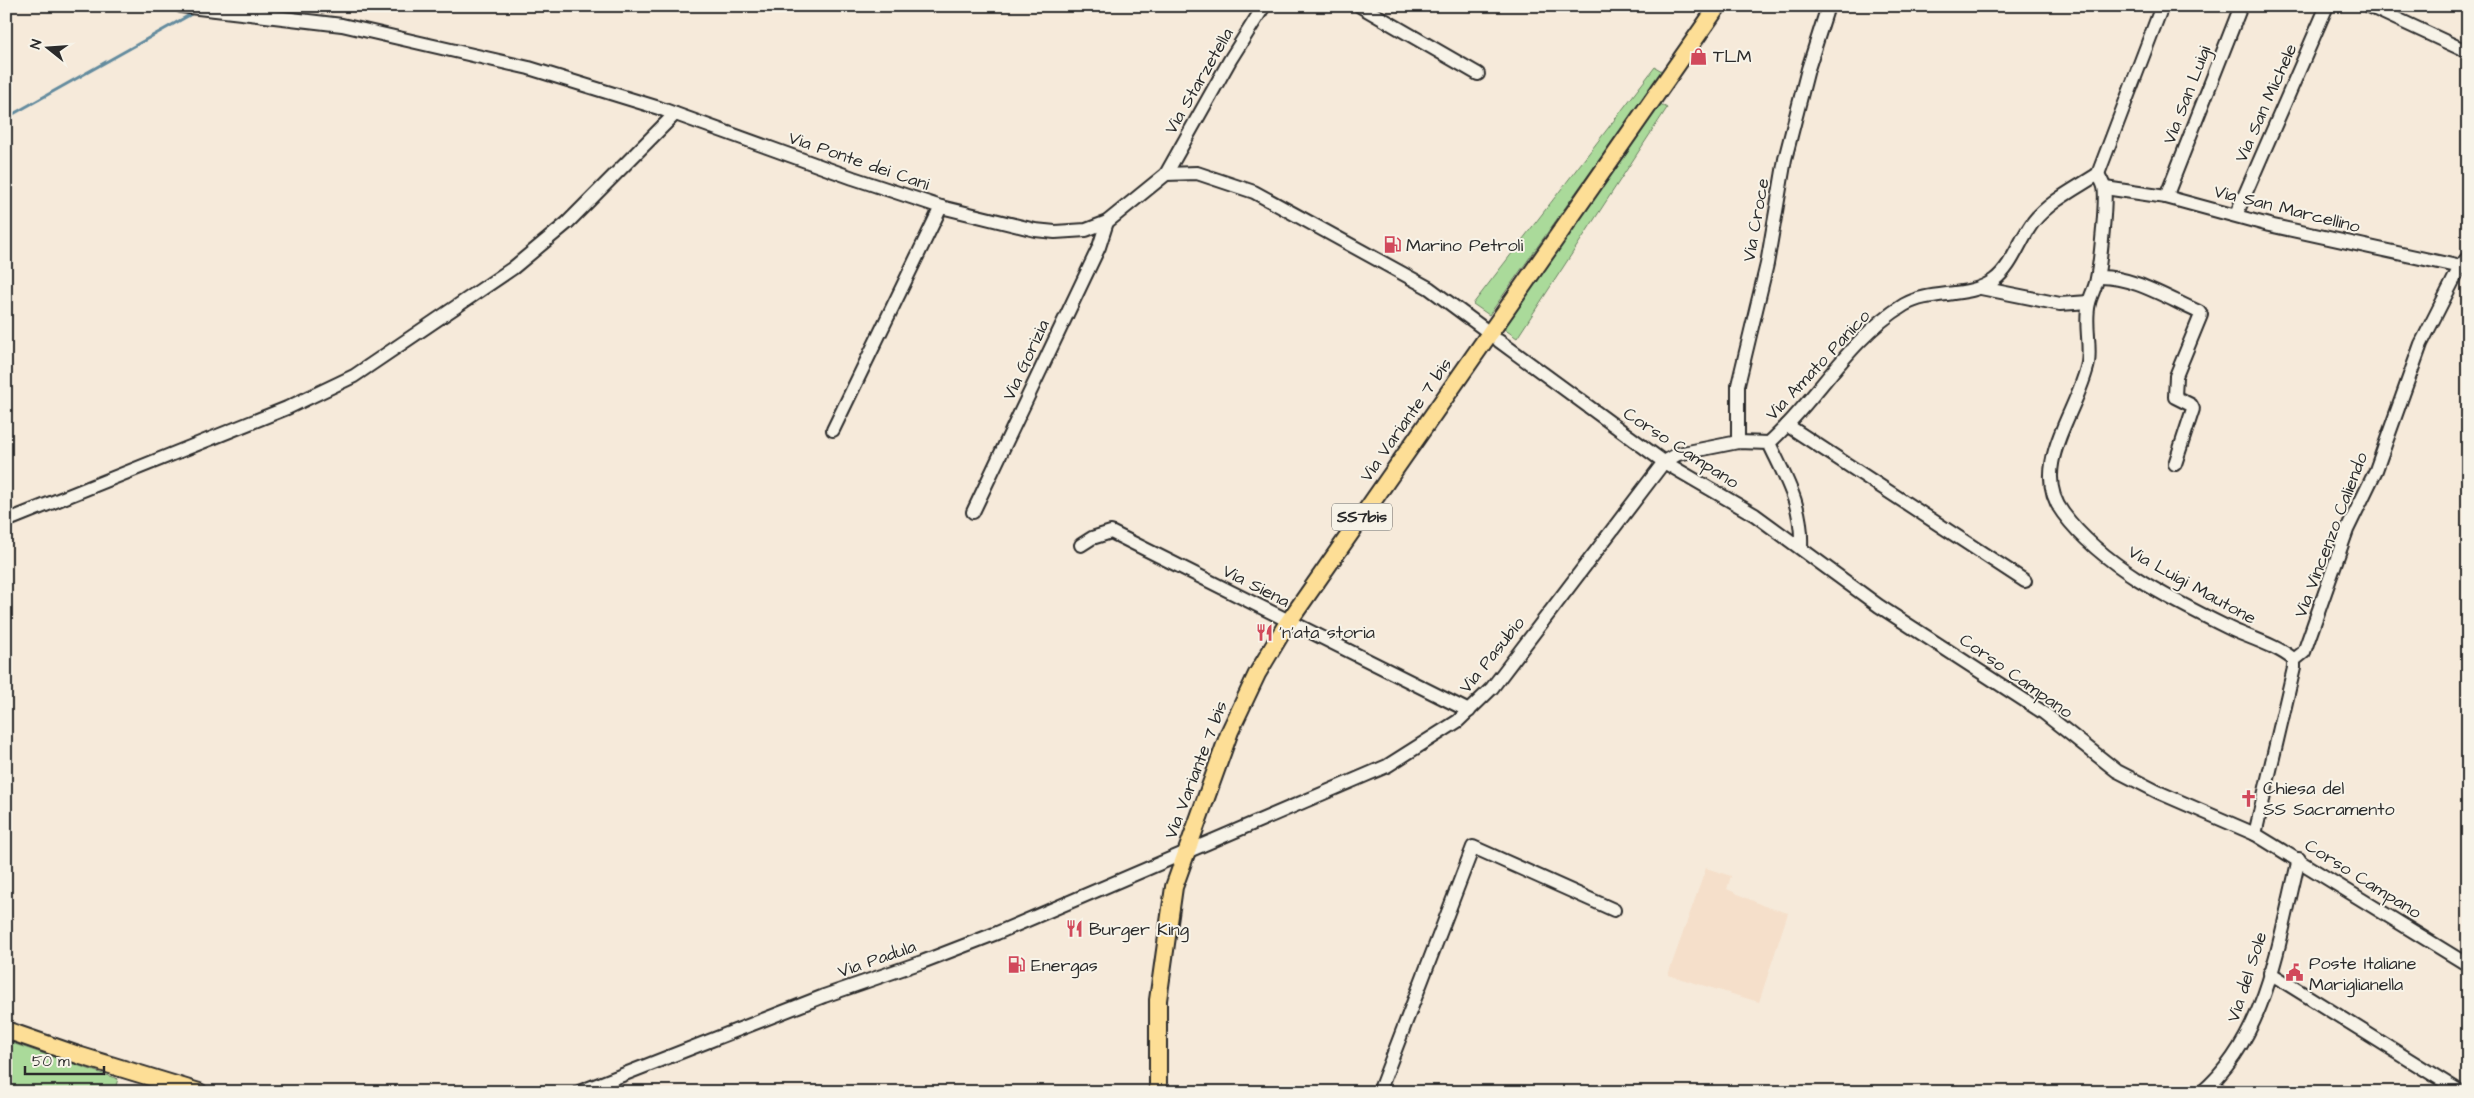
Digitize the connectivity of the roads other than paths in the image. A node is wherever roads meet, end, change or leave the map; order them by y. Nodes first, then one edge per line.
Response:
1 (181, 6) edge
2 (1264, 6) edge
3 (1360, 6) edge
4 (1718, 6) edge
5 (1828, 6) edge
6 (2162, 6) edge
7 (2241, 6) edge
8 (2327, 6) edge
9 (2369, 6) edge
10 (2468, 52) edge
11 (1478, 74) dead end
12 (676, 114) junction
13 (1166, 174) junction
14 (2098, 174) junction
15 (2105, 188) junction
16 (2166, 197) junction
17 (941, 207) junction
18 (2236, 215) junction
19 (1107, 222) junction
20 (2465, 264) edge
21 (2098, 276) junction
22 (1981, 288) junction
23 (2089, 302) junction
24 (1483, 328) dead end
25 (1500, 341) dead end
26 (1787, 424) junction
27 (832, 430) dead end
28 (1738, 442) junction
29 (1769, 443) junction
30 (1664, 462) junction
31 (2175, 464) dead end
32 (973, 512) dead end
33 (6, 521) edge
34 (1080, 545) dead end
35 (1801, 547) junction
36 (2025, 581) dead end
37 (1289, 622) junction
38 (2294, 660) junction
39 (1468, 711) junction
40 (2255, 834) junction
41 (1185, 854) junction
42 (2299, 859) junction
43 (1614, 910) dead end
44 (2468, 965) edge
45 (2270, 973) junction
46 (6, 1030) edge
47 (2206, 1088) edge
48 (199, 1092) edge
49 (578, 1092) edge
50 (1158, 1092) edge
51 (1379, 1092) edge
52 (2222, 1092) edge
53 (2461, 1092) edge

1 - 12 street, Via Ponte dei Cani
2 - 13 street, Via Starzetella
3 - 11 street
4 - 37 main road, Via Variante 7 bis / SS7bis
5 - 28 street, Via Croce
6 - 14 street
7 - 16 street, Via San Luigi
8 - 18 street, Via San Michele
9 - 10 street
12 - 17 street, Via Ponte dei Cani
12 - 33 street
13 - 19 street, Via Ponte dei Cani
13 - 24 street
14 - 15 street
14 - 22 street, Via Amato Panico
15 - 16 street, Via San Marcellino
15 - 21 street, Via Luigi Mautone
16 - 18 street, Via San Marcellino
17 - 19 street, Via Ponte dei Cani
17 - 27 street
18 - 20 street, Via San Marcellino
19 - 32 street, Via Gorizia
20 - 38 street, Via Vincenzo Caliendo
21 - 23 street, Via Luigi Mautone
21 - 31 street
22 - 23 street
22 - 26 street, Via Amato Panico
23 - 38 street, Via Luigi Mautone
25 - 30 street, Corso Campano
26 - 29 street, Via Amato Panico
26 - 36 street
28 - 29 street, Via Amato Panico
28 - 30 street, Via Amato Panico
29 - 35 street
30 - 35 street, Corso Campano
30 - 39 street, Via Pasubio
34 - 37 street, Via Siena
35 - 40 street, Corso Campano
37 - 39 street, Via Siena
37 - 41 main road, Via Variante 7 bis / SS7bis
38 - 40 street, Via Vincenzo Caliendo
39 - 41 street, Via Pasubio
40 - 42 street, Corso Campano
41 - 49 street, Via Padula
41 - 50 main road, Via Variante 7 bis / SS7bis
42 - 44 street, Corso Campano
42 - 45 street, Via del Sole
43 - 51 street
45 - 47 street, Via del Sole
45 - 53 street
46 - 48 main road
47 - 52 street

